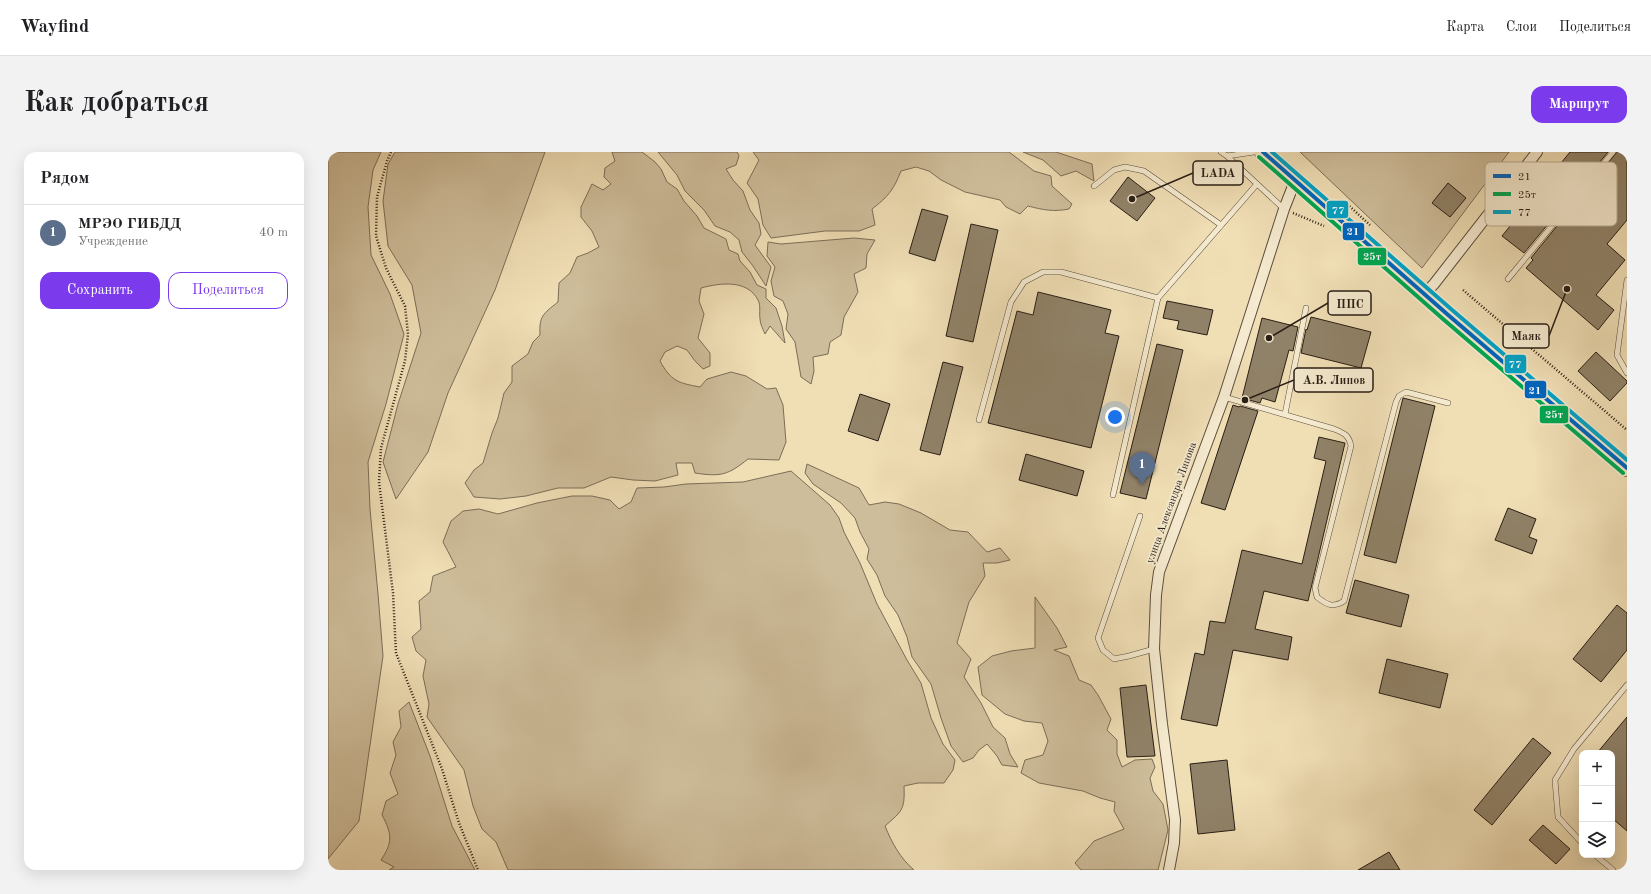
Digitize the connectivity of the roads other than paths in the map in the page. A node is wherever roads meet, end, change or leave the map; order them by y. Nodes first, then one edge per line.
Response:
1 (1221, 152) edge
2 (1254, 152) edge
3 (1263, 152) edge
4 (1537, 152) edge
5 (1614, 152) edge
6 (1227, 156) junction
7 (1529, 162) edge
8 (1606, 162) edge
9 (1295, 181) junction
10 (1256, 184) junction
11 (1094, 186) dead end
12 (1284, 209) junction
13 (1485, 219) edge
14 (1221, 225) junction
15 (1552, 226) edge
16 (1508, 279) dead end
17 (1627, 280) edge
18 (1424, 294) junction
19 (1158, 298) junction
20 (1306, 308) dead end
21 (1627, 373) edge
22 (1224, 397) junction
23 (1448, 403) dead end
24 (1285, 414) junction
25 (979, 420) dead end
26 (1627, 468) edge
27 (1113, 495) dead end
28 (1140, 516) dead end
29 (1154, 649) junction
30 (1627, 685) edge
31 (1579, 840) edge
32 (1599, 858) edge
33 (1169, 870) edge
34 (1613, 870) edge

1 - 6 lane
2 - 6 lane
3 - 9 highway
4 - 7 street
5 - 8 lane
6 - 10 lane
9 - 12 street, улица Александра Липова
9 - 18 highway
10 - 12 lane
10 - 14 lane
11 - 14 lane
12 - 22 street, улица Александра Липова
13 - 18 street
14 - 19 lane
15 - 16 lane
17 - 21 lane
18 - 26 highway
19 - 25 lane
19 - 27 lane
20 - 24 lane
22 - 24 lane
22 - 29 street, улица Александра Липова
23 - 24 lane
28 - 29 lane
29 - 33 street, улица Александра Липова
30 - 31 lane
32 - 34 lane

